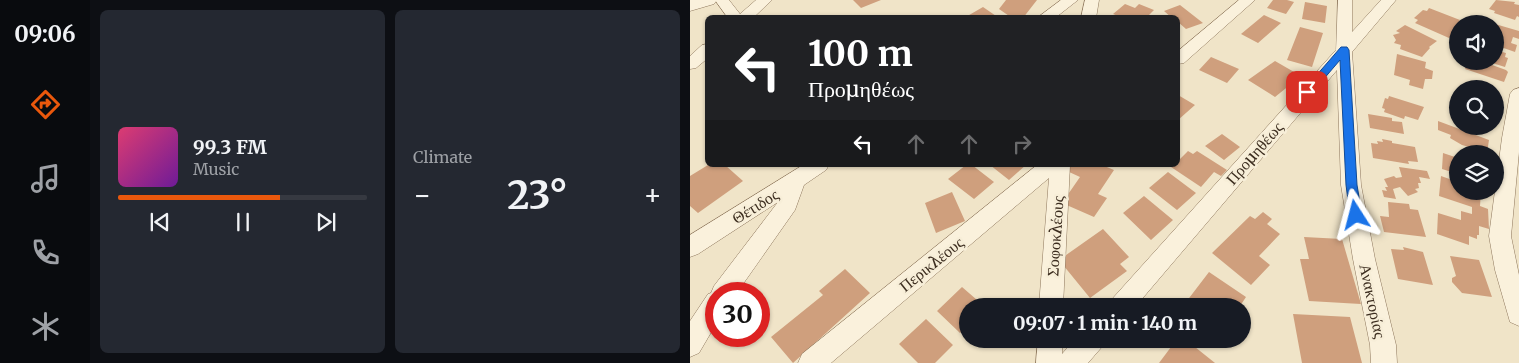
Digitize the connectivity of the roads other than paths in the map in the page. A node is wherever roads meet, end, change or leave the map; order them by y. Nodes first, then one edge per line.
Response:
1 (722, 0) edge
2 (765, 0) edge
3 (1052, 0) edge
4 (1071, 0) edge
5 (1092, 0) edge
6 (1248, 0) edge
7 (1345, 0) edge
8 (1389, 0) edge
9 (734, 15) edge
10 (748, 15) edge
11 (1044, 15) edge
12 (1048, 15) edge
13 (1089, 15) edge
14 (1344, 50) junction
15 (705, 52) edge
16 (1180, 57) edge
17 (690, 64) edge
18 (1519, 94) edge
19 (816, 167) edge
20 (1050, 167) edge
21 (1060, 167) edge
22 (795, 181) junction
23 (690, 247) edge
24 (731, 282) edge
25 (1052, 298) edge
26 (1128, 298) edge
27 (1519, 314) edge
28 (705, 320) edge
29 (690, 344) edge
30 (1049, 348) edge
31 (1084, 348) edge
32 (1387, 357) edge
33 (811, 363) edge
34 (1048, 363) edge
35 (1071, 363) edge

1 - 9 street
2 - 10 street
3 - 11 street
4 - 12 street
5 - 13 street
6 - 16 street
7 - 14 street, Ανακτορίας
8 - 14 street, Προμηθέως
14 - 26 street, Προμηθέως
14 - 32 street, Ανακτορίας
15 - 17 street
18 - 27 street
19 - 22 street, Θέτιδος
20 - 33 street, Περικλέους
21 - 25 street, Σοφοκλέους
22 - 23 street, Θέτιδος
22 - 24 street
28 - 29 street
30 - 34 street
31 - 35 street

